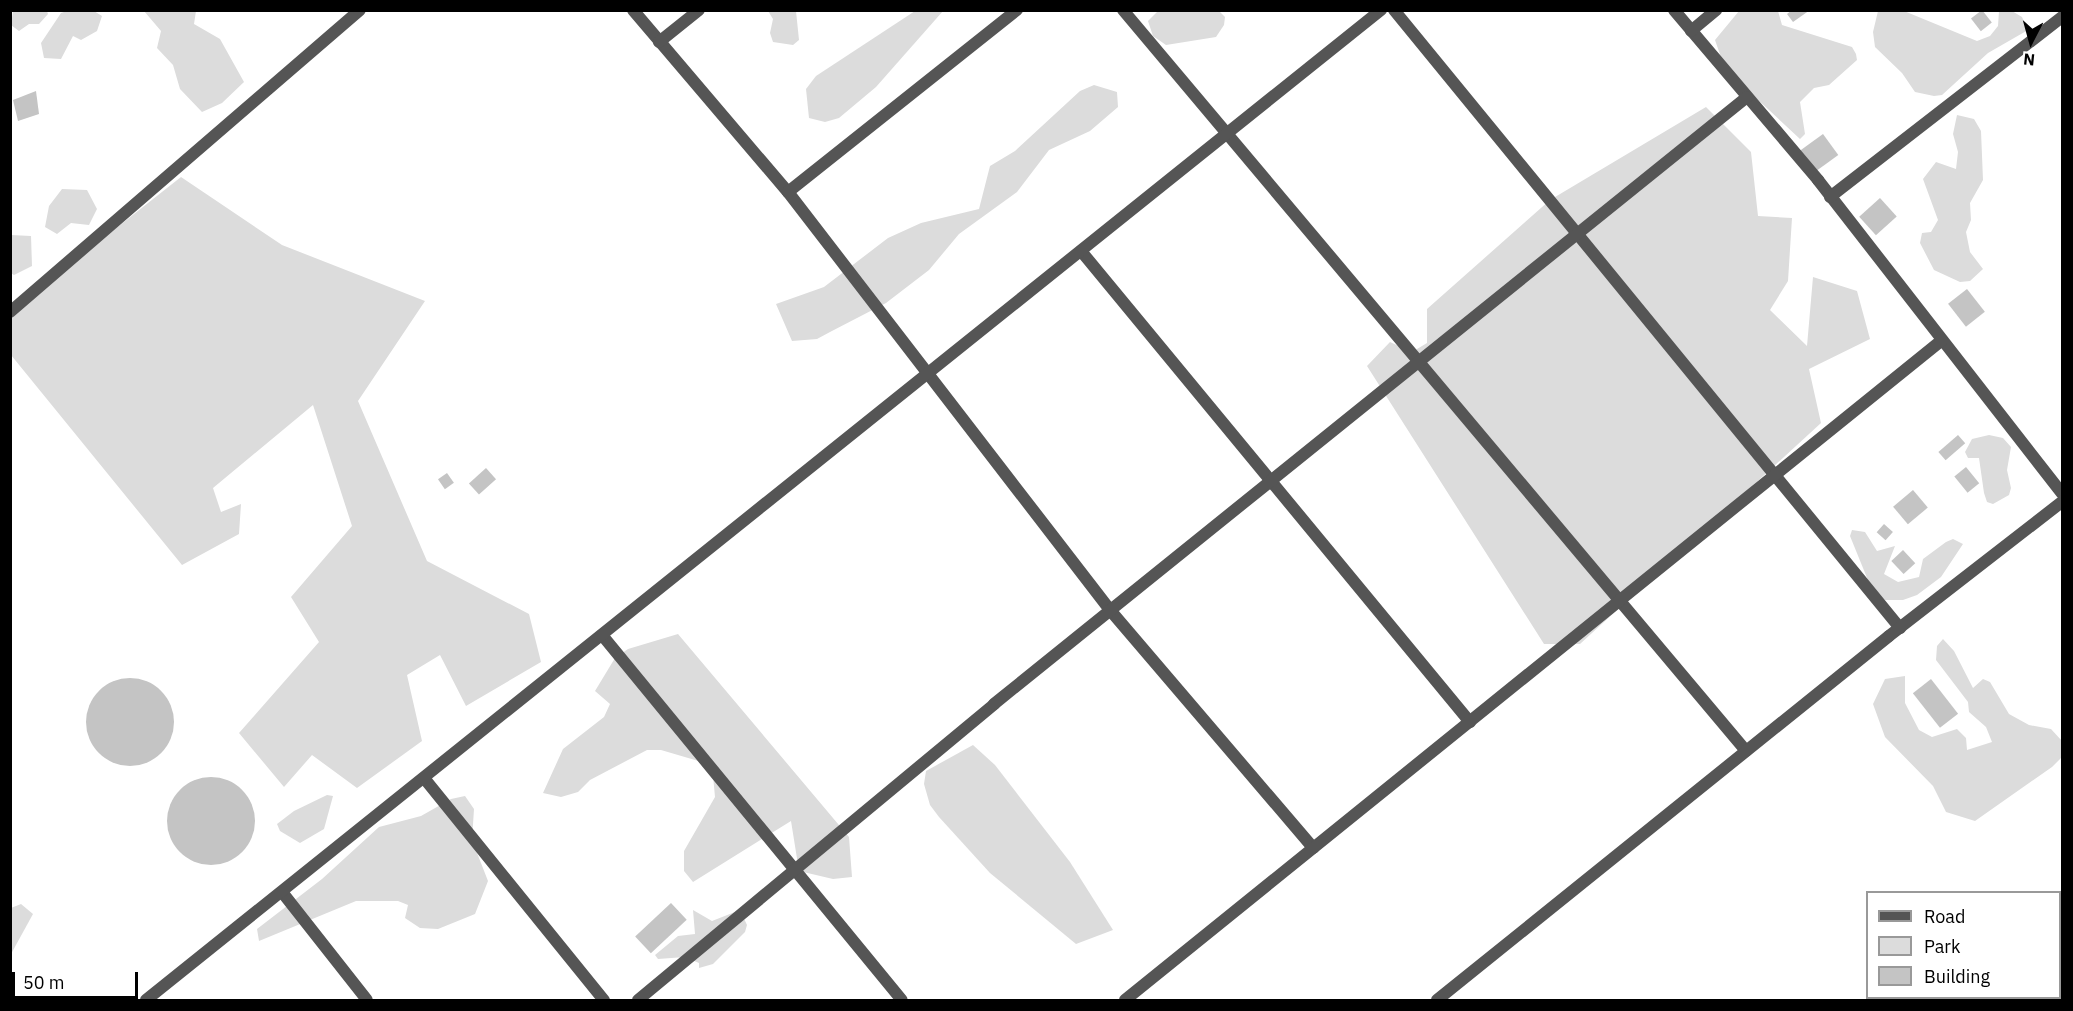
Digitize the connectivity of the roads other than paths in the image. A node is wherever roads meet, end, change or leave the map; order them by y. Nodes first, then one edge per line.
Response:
1 (360, 10) edge
2 (633, 10) edge
3 (699, 10) edge
4 (1017, 10) edge
5 (1123, 10) edge
6 (1381, 10) edge
7 (1394, 10) edge
8 (1674, 10) edge
9 (1716, 10) edge
10 (2062, 17) edge
11 (1691, 32) junction
12 (658, 42) junction
13 (1747, 97) junction
14 (1225, 135) junction
15 (788, 192) junction
16 (1830, 197) junction
17 (1577, 234) junction
18 (1081, 251) junction
19 (10, 312) edge
20 (1942, 340) junction
21 (1417, 362) junction
22 (928, 374) junction
23 (1775, 475) junction
24 (1271, 480) junction
25 (2062, 493) edge
26 (2062, 502) edge
27 (1619, 601) junction
28 (1110, 610) junction
29 (1900, 628) junction
30 (602, 635) junction
31 (1470, 722) junction
32 (1746, 751) junction
33 (424, 778) junction
34 (1313, 848) junction
35 (795, 869) junction
36 (282, 892) junction
37 (146, 1000) edge
38 (367, 1000) edge
39 (604, 1000) edge
40 (638, 1000) edge
41 (902, 1000) edge
42 (1125, 1000) edge
43 (1437, 1000) edge

1 - 19 street
2 - 12 street
3 - 12 street
4 - 15 street
5 - 14 street
6 - 14 street
7 - 17 street
8 - 11 street
9 - 11 street
10 - 16 street
11 - 13 street
12 - 15 street
13 - 16 street
13 - 17 street
14 - 18 street
14 - 21 street
15 - 22 street
16 - 20 street
17 - 21 street
17 - 23 street
18 - 22 street
18 - 24 street
20 - 23 street
20 - 25 street
21 - 24 street
21 - 27 street
22 - 28 street
22 - 30 street
23 - 27 street
23 - 29 street
24 - 28 street
24 - 31 street
26 - 29 street
27 - 31 street
27 - 32 street
28 - 34 street
28 - 35 street
29 - 32 street
30 - 33 street
30 - 35 street
31 - 34 street
32 - 43 street
33 - 36 street
33 - 39 street
34 - 42 street
35 - 40 street
35 - 41 street
36 - 37 street
36 - 38 street

